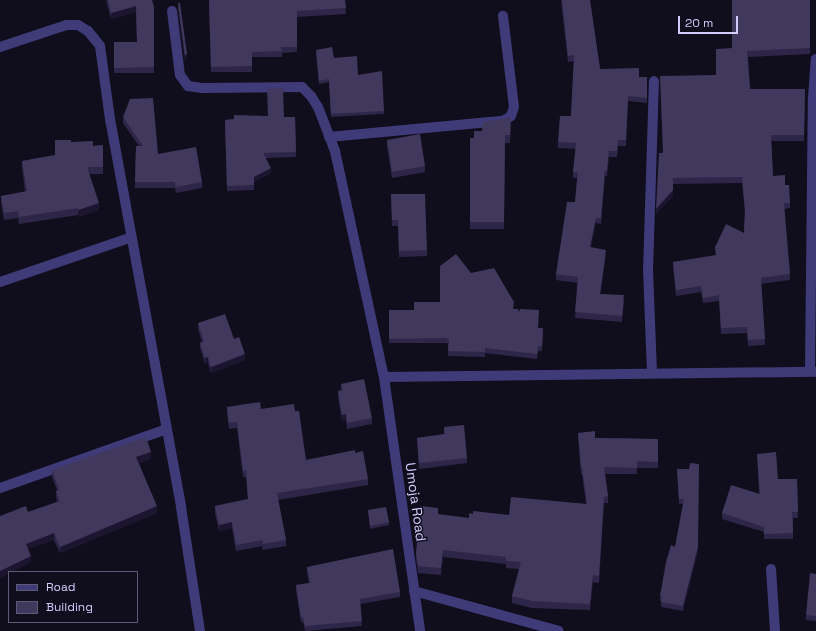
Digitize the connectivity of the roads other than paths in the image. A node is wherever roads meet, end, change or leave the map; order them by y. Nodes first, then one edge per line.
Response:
1 (172, 11) dead end
2 (503, 16) dead end
3 (0, 47) edge
4 (816, 59) edge
5 (654, 80) dead end
6 (329, 137) junction
7 (132, 237) junction
8 (0, 282) edge
9 (813, 371) edge
10 (652, 373) junction
11 (384, 377) junction
12 (167, 429) junction
13 (0, 488) edge
14 (771, 569) dead end
15 (414, 591) junction
16 (200, 631) edge
17 (420, 631) edge
18 (559, 631) edge
19 (775, 631) edge

1 - 6 street, Umoja Road
2 - 6 street
3 - 7 street
4 - 9 street
5 - 10 street
6 - 11 street, Umoja Road
7 - 8 street
7 - 12 street
9 - 10 street
10 - 11 street
11 - 15 street, Umoja Road
12 - 13 street
12 - 16 street
14 - 19 street
15 - 17 street, Umoja Road
15 - 18 street

